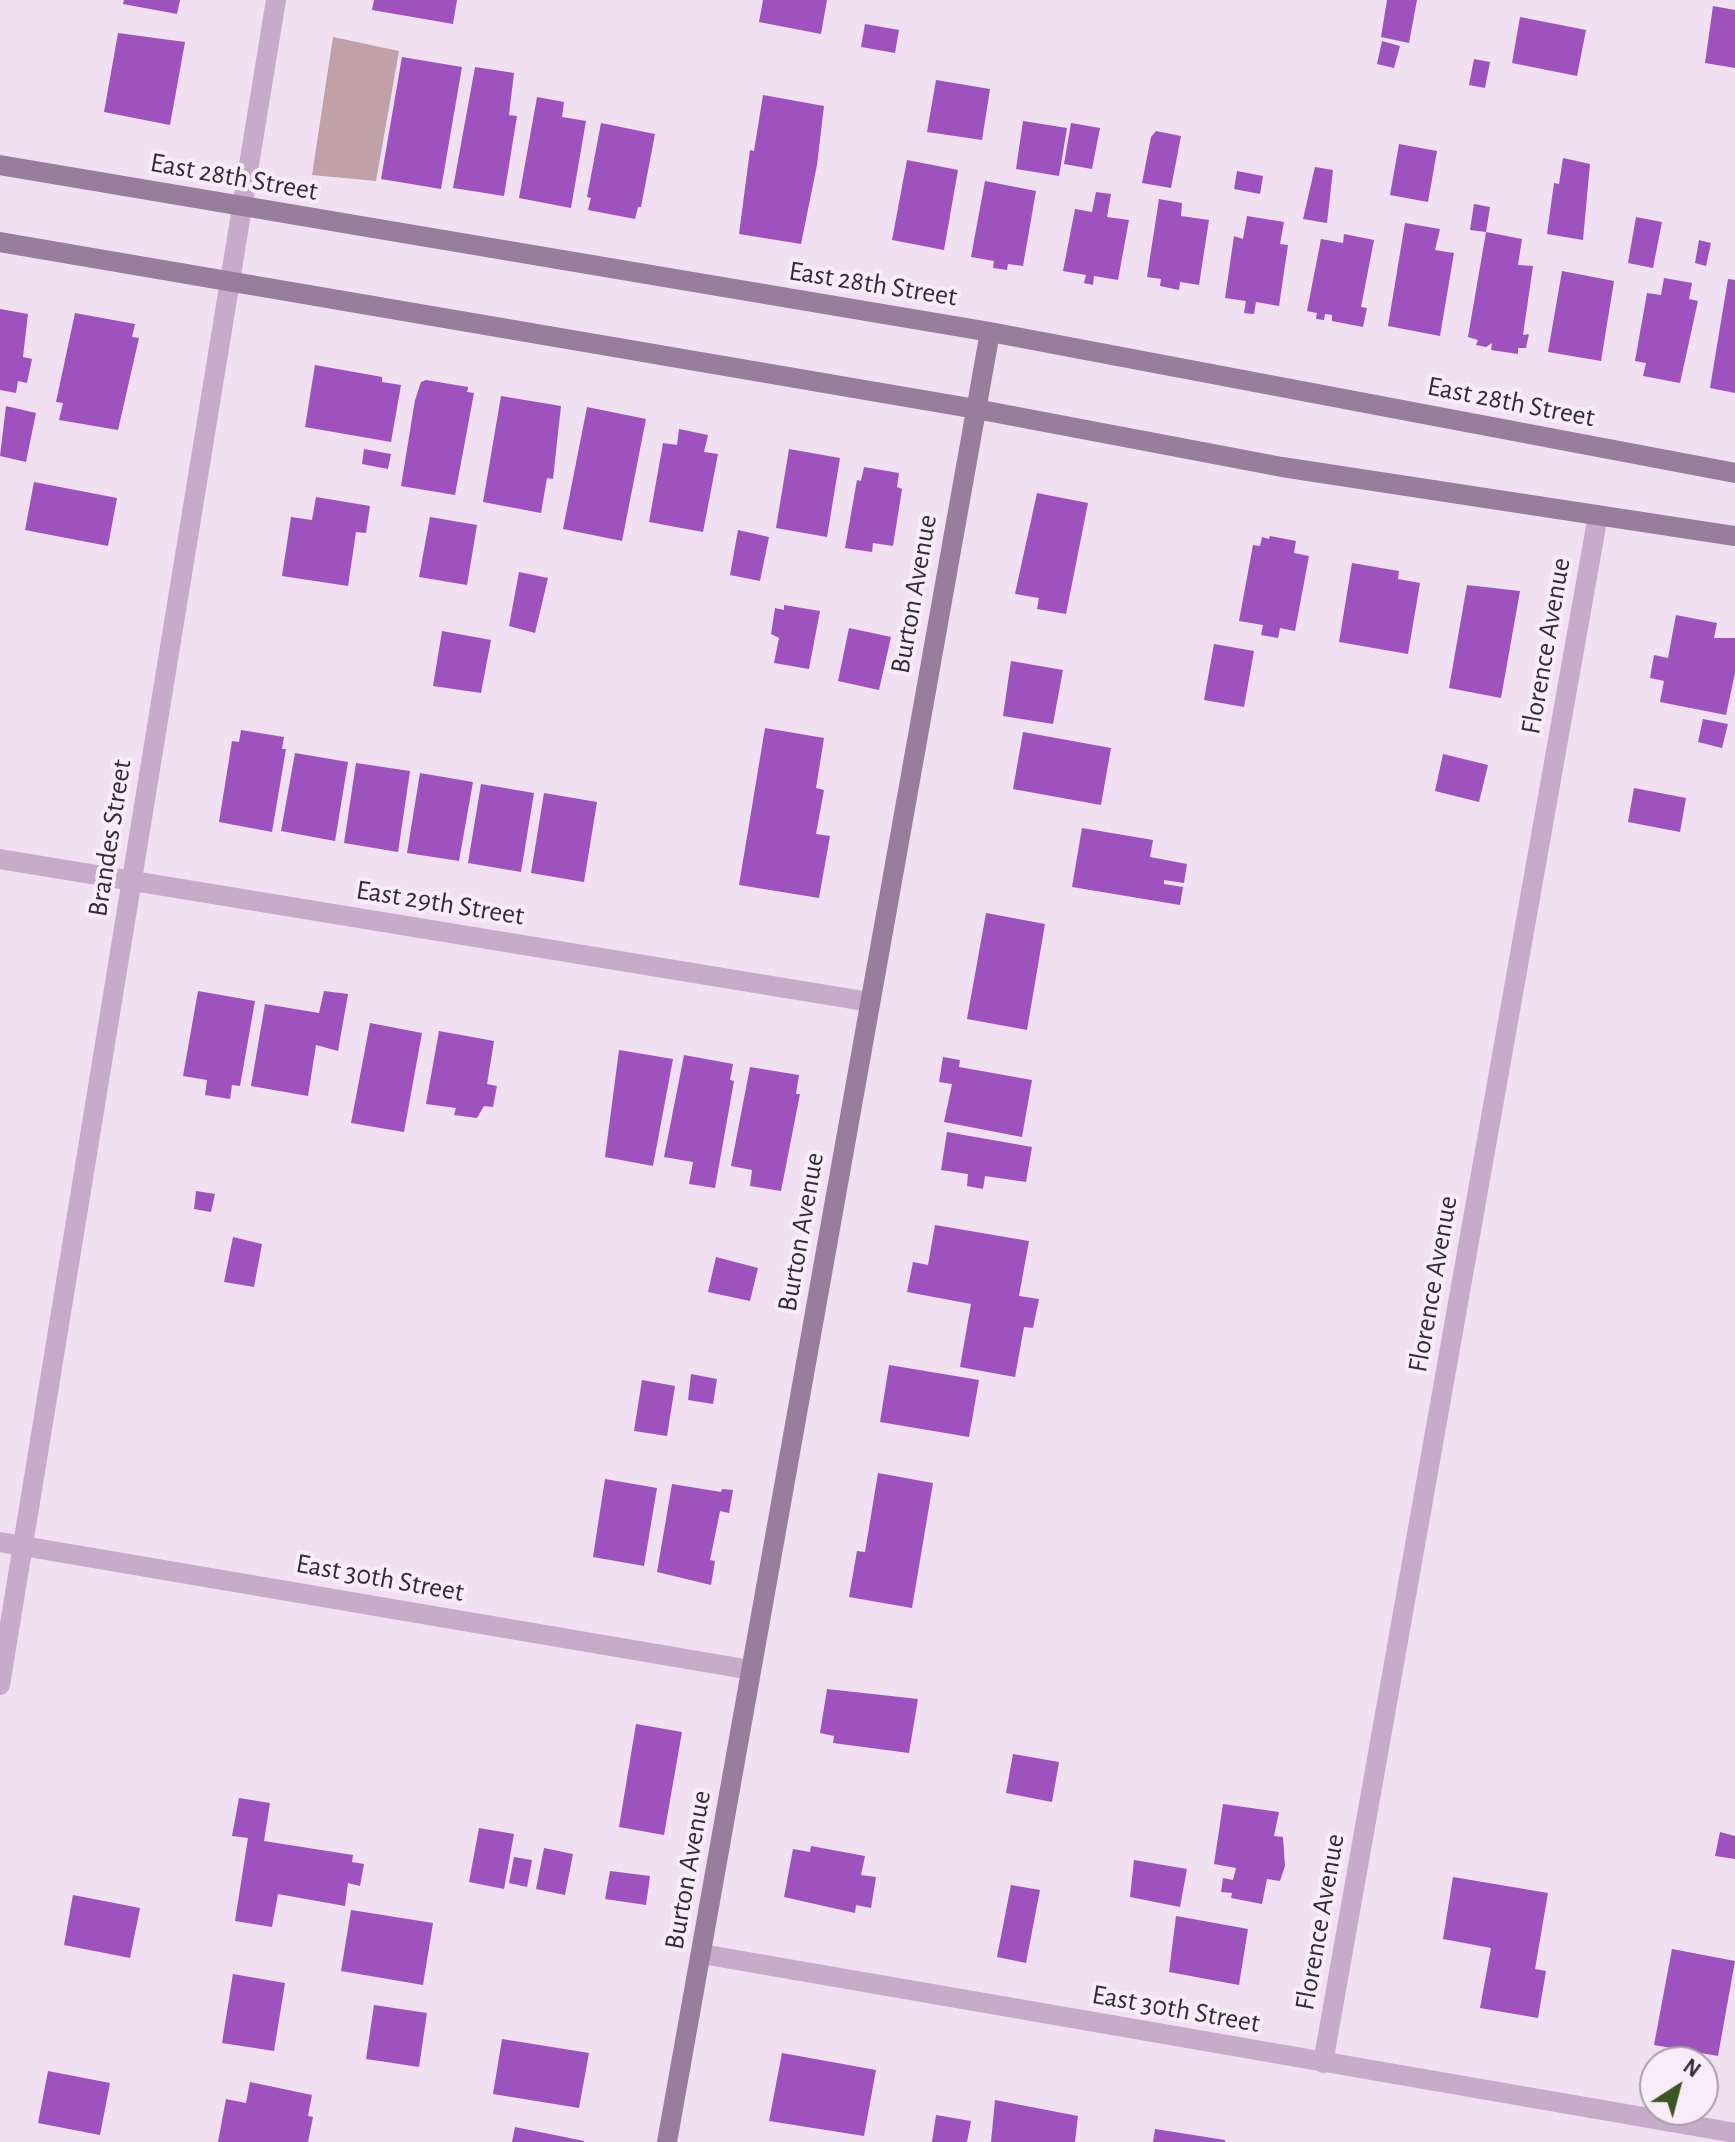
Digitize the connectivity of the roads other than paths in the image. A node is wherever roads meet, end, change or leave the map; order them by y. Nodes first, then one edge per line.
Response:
1 (276, 0) edge
2 (0, 165) edge
3 (240, 207) junction
4 (0, 242) edge
5 (228, 282) junction
6 (990, 332) junction
7 (976, 409) junction
8 (1735, 473) edge
9 (1598, 515) junction
10 (1735, 536) edge
11 (0, 859) edge
12 (131, 882) junction
13 (870, 1002) junction
14 (0, 1542) edge
15 (24, 1546) junction
16 (751, 1670) junction
17 (0, 1685) edge
18 (702, 1954) junction
19 (1323, 2063) junction
20 (1735, 2133) edge
21 (667, 2142) edge

1 - 3 street, Brandes Street
2 - 3 street, East 28th Street
3 - 5 street, Brandes Street
3 - 6 street, East 28th Street
4 - 5 street
5 - 7 street
5 - 12 street, Brandes Street
6 - 7 street, Burton Avenue
6 - 8 street, East 28th Street
7 - 9 street
7 - 13 street, Burton Avenue
9 - 10 street
9 - 19 street, Florence Avenue
11 - 12 street, East 29th Street
12 - 13 street, East 29th Street
12 - 15 street, Brandes Street
13 - 16 street, Burton Avenue
14 - 15 street, East 30th Street
15 - 16 street, East 30th Street
15 - 17 street, Brandes Street
16 - 18 street, Burton Avenue
18 - 19 street, East 30th Street
18 - 21 street, Burton Avenue
19 - 20 street, East 30th Street

